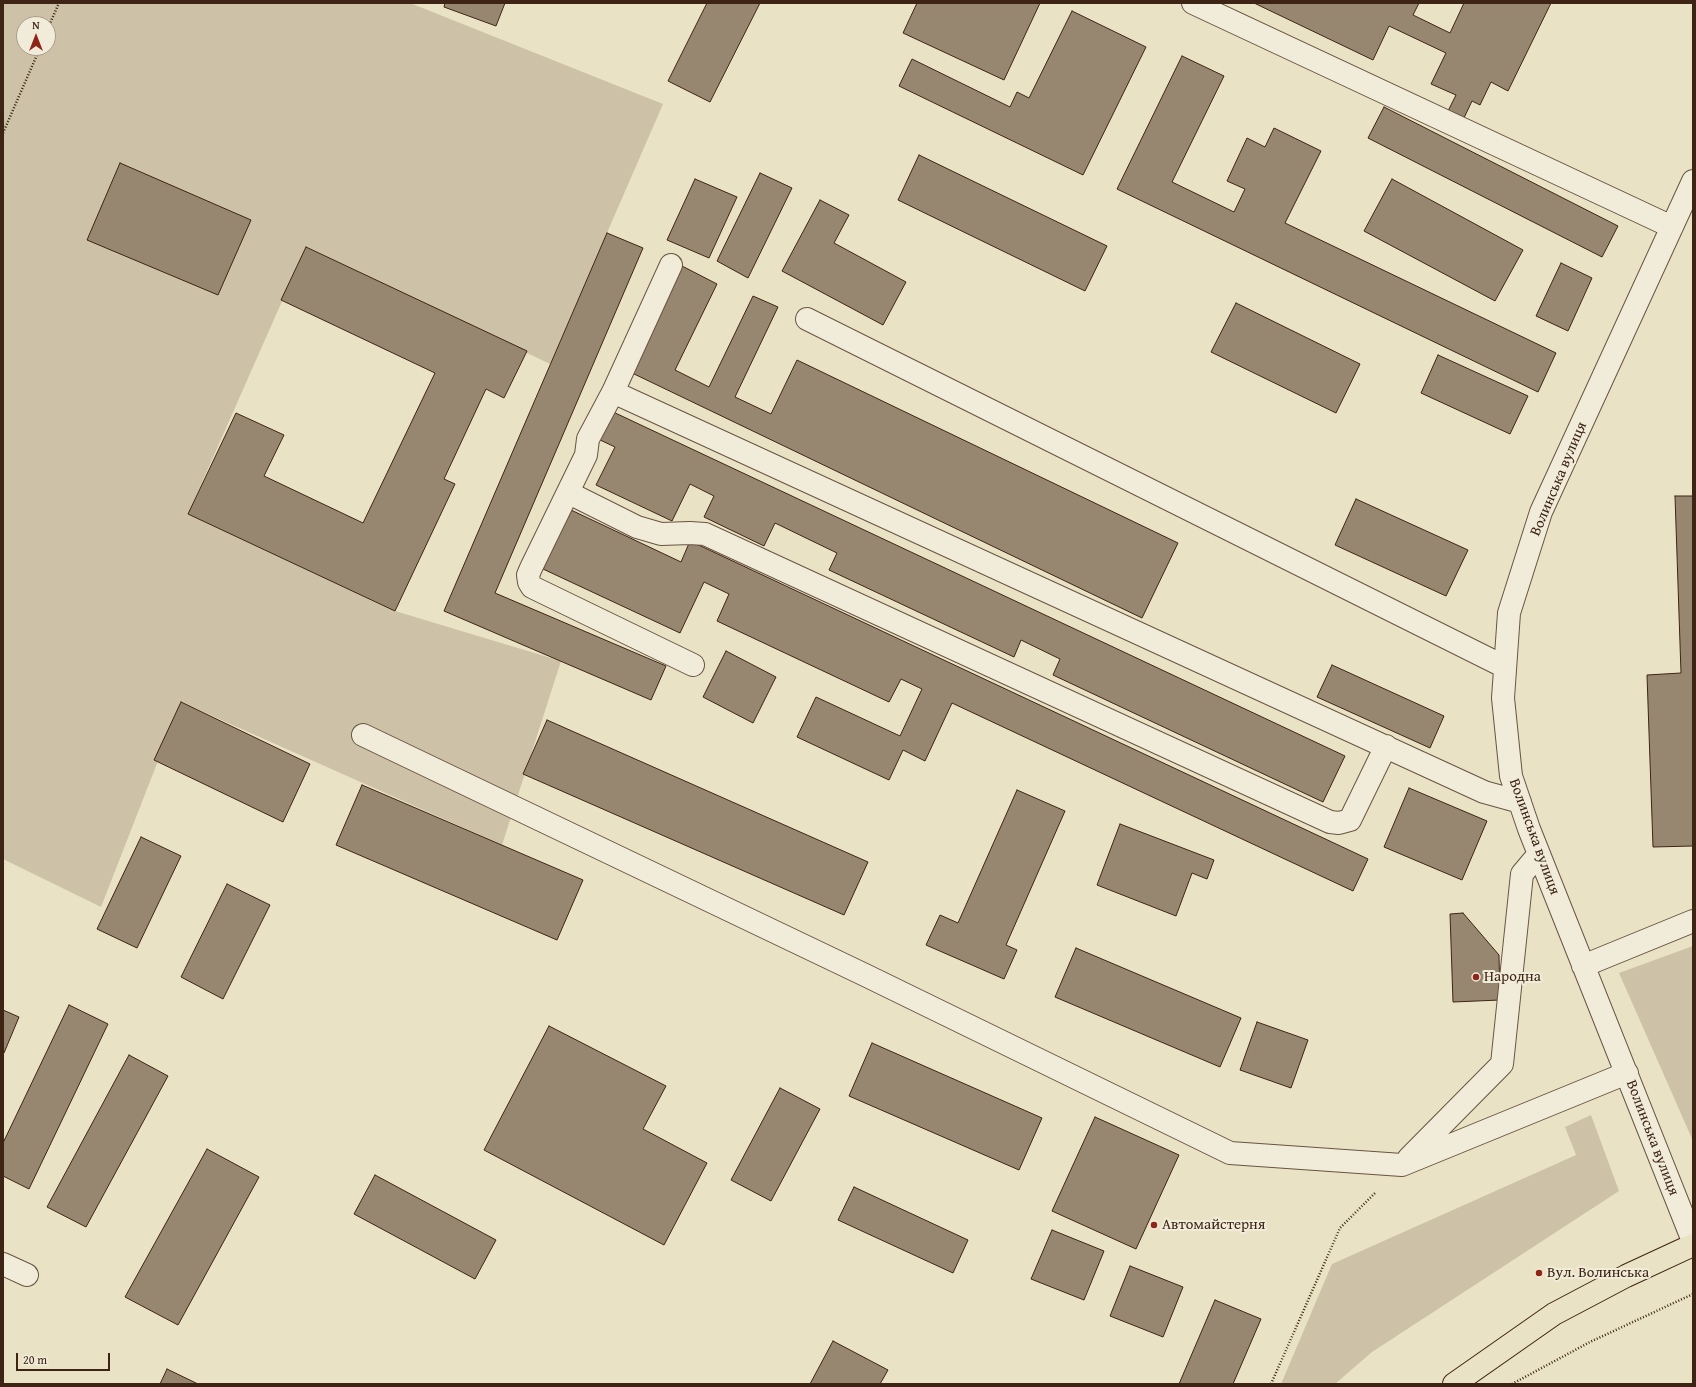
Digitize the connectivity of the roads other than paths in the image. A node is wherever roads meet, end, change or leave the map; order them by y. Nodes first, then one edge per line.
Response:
1 (1193, 3) edge
2 (1693, 181) edge
3 (1672, 227) junction
4 (671, 265) dead end
5 (807, 319) dead end
6 (612, 392) junction
7 (569, 493) junction
8 (693, 665) dead end
9 (1505, 667) junction
10 (363, 736) dead end
11 (1386, 746) junction
12 (1520, 802) junction
13 (1538, 855) junction
14 (1693, 921) edge
15 (1583, 966) junction
16 (1627, 1073) junction
17 (1402, 1165) junction
18 (1693, 1241) edge
19 (1693, 1244) edge
20 (3, 1264) edge
21 (27, 1275) dead end
22 (1454, 1384) edge

1 - 3 street
2 - 3 street, Волинська вулиця
3 - 9 street, Волинська вулиця
4 - 6 street
5 - 9 street
6 - 7 street
6 - 11 street
7 - 8 street
7 - 11 street
9 - 12 street, Волинська вулиця
10 - 17 street
11 - 12 street
12 - 13 street, Волинська вулиця
13 - 15 street, Волинська вулиця
13 - 17 street
14 - 15 street
15 - 16 street, Волинська вулиця
16 - 17 street
16 - 18 street, Волинська вулиця
19 - 22 main road
20 - 21 street

